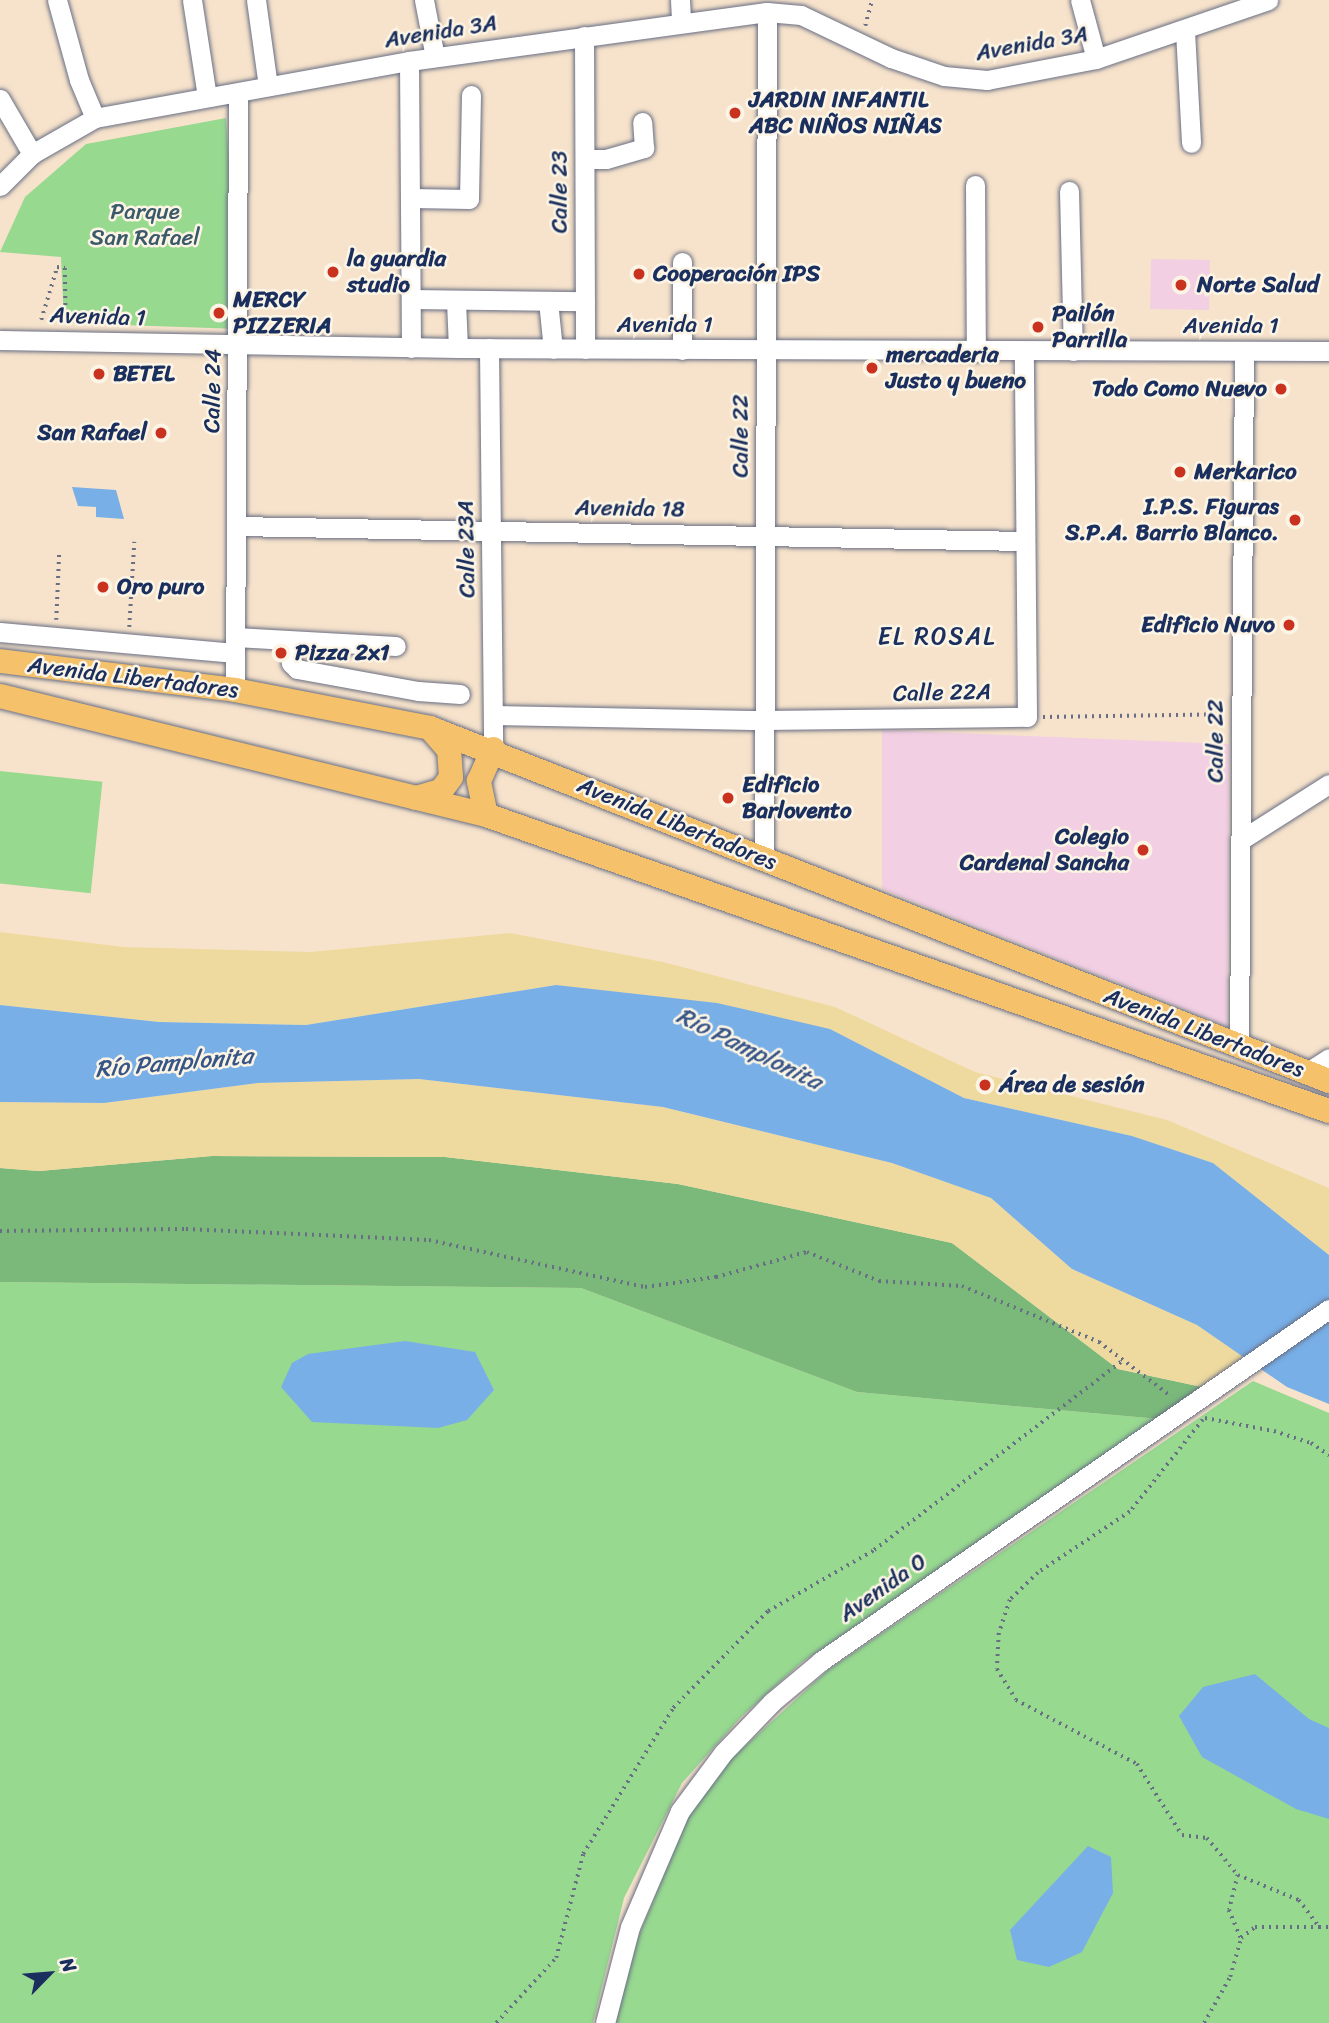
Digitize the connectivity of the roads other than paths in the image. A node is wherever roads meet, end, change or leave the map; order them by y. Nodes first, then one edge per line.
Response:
1 (57, 0) edge
2 (192, 0) edge
3 (256, 0) edge
4 (424, 0) edge
5 (680, 0) edge
6 (1080, 0) edge
7 (1268, 0) edge
8 (767, 12) junction
9 (681, 22) junction
10 (1185, 31) junction
11 (584, 36) junction
12 (435, 57) junction
13 (1096, 59) junction
14 (410, 61) junction
15 (268, 86) junction
16 (238, 93) junction
17 (471, 95) dead end
18 (207, 97) junction
19 (0, 99) edge
20 (95, 118) junction
21 (642, 122) dead end
22 (1191, 143) dead end
23 (32, 154) junction
24 (585, 159) junction
25 (975, 185) dead end
26 (0, 186) edge
27 (1069, 191) dead end
28 (411, 198) junction
29 (682, 262) dead end
30 (411, 299) junction
31 (548, 301) junction
32 (585, 301) junction
33 (456, 302) junction
34 (0, 340) edge
35 (1073, 341) junction
36 (238, 346) junction
37 (411, 348) junction
38 (458, 348) junction
39 (489, 348) junction
40 (553, 349) junction
41 (585, 349) junction
42 (682, 350) junction
43 (766, 351) junction
44 (1244, 351) junction
45 (1329, 351) edge
46 (976, 352) junction
47 (1024, 353) junction
48 (236, 526) junction
49 (491, 531) junction
50 (765, 536) junction
51 (1023, 541) junction
52 (0, 632) edge
53 (289, 641) junction
54 (235, 645) junction
55 (396, 646) dead end
56 (0, 661) edge
57 (235, 690) junction
58 (460, 694) dead end
59 (0, 696) edge
60 (493, 715) junction
61 (765, 720) junction
62 (430, 728) junction
63 (493, 749) junction
64 (1329, 784) edge
65 (415, 798) junction
66 (486, 815) junction
67 (1241, 841) junction
68 (764, 860) junction
69 (1239, 1048) junction
70 (1329, 1058) edge
71 (1318, 1077) edge
72 (1329, 1111) edge
73 (1329, 1309) edge
74 (605, 2023) edge

1 - 20 street
2 - 18 street
3 - 15 street
4 - 12 street
5 - 9 street
6 - 13 street
7 - 10 street, Avenida 3A
8 - 9 street, Avenida 3A
8 - 13 street, Avenida 3A
8 - 43 street, Calle 22
9 - 11 street, Avenida 3A
10 - 13 street, Avenida 3A
10 - 22 street
11 - 12 street, Avenida 3A
11 - 24 street, Calle 23
12 - 14 street, Avenida 3A
14 - 15 street, Avenida 3A
14 - 28 street
15 - 16 street, Avenida 3A
16 - 18 street, Avenida 3A
16 - 36 street, Calle 24
17 - 28 street
18 - 20 street, Avenida 3A
19 - 23 street
20 - 23 street, Avenida 3A
21 - 24 street
23 - 26 street, Avenida 3A
24 - 32 street, Calle 23
25 - 46 street
27 - 35 street
28 - 30 street
29 - 42 street
30 - 33 street
30 - 37 street
31 - 32 street
31 - 33 street
31 - 40 street
32 - 41 street, Calle 23
33 - 38 street
34 - 36 street, Avenida 1
35 - 44 street, Avenida 1
35 - 47 street, Avenida 1
36 - 37 street, Avenida 1
36 - 48 street, Calle 24
37 - 38 street, Avenida 1
38 - 39 street, Avenida 1
39 - 40 street, Avenida 1
39 - 49 street, Calle 23A
40 - 41 street, Avenida 1
41 - 42 street, Avenida 1
42 - 43 street, Avenida 1
43 - 46 street, Avenida 1
43 - 50 street, Calle 22
44 - 45 street, Avenida 1
44 - 67 street, Calle 22
46 - 47 street, Avenida 1
47 - 51 street
48 - 49 street, Avenida 18
48 - 54 street, Calle 24
49 - 50 street, Avenida 18
49 - 60 street, Calle 23A
50 - 51 street, Avenida 18
50 - 61 street, Calle 22
51 - 61 street, Calle 22A
52 - 54 street
53 - 54 street
53 - 55 street
53 - 58 street
54 - 57 street, Calle 24
56 - 57 main road, Avenida Libertadores
57 - 62 main road, Avenida Libertadores
59 - 65 main road, Avenida Libertadores
60 - 61 street, Calle 22A
60 - 63 street, Calle 23A
61 - 68 street, Calle 22
62 - 63 main road, Avenida Libertadores
62 - 65 main road
63 - 66 main road
63 - 68 main road, Avenida Libertadores
64 - 67 street
65 - 66 main road, Avenida Libertadores
66 - 72 main road, Avenida Libertadores
67 - 69 street, Calle 22
68 - 69 main road, Avenida Libertadores
69 - 71 main road, Avenida Libertadores
70 - 71 street
73 - 74 street, Avenida 0

